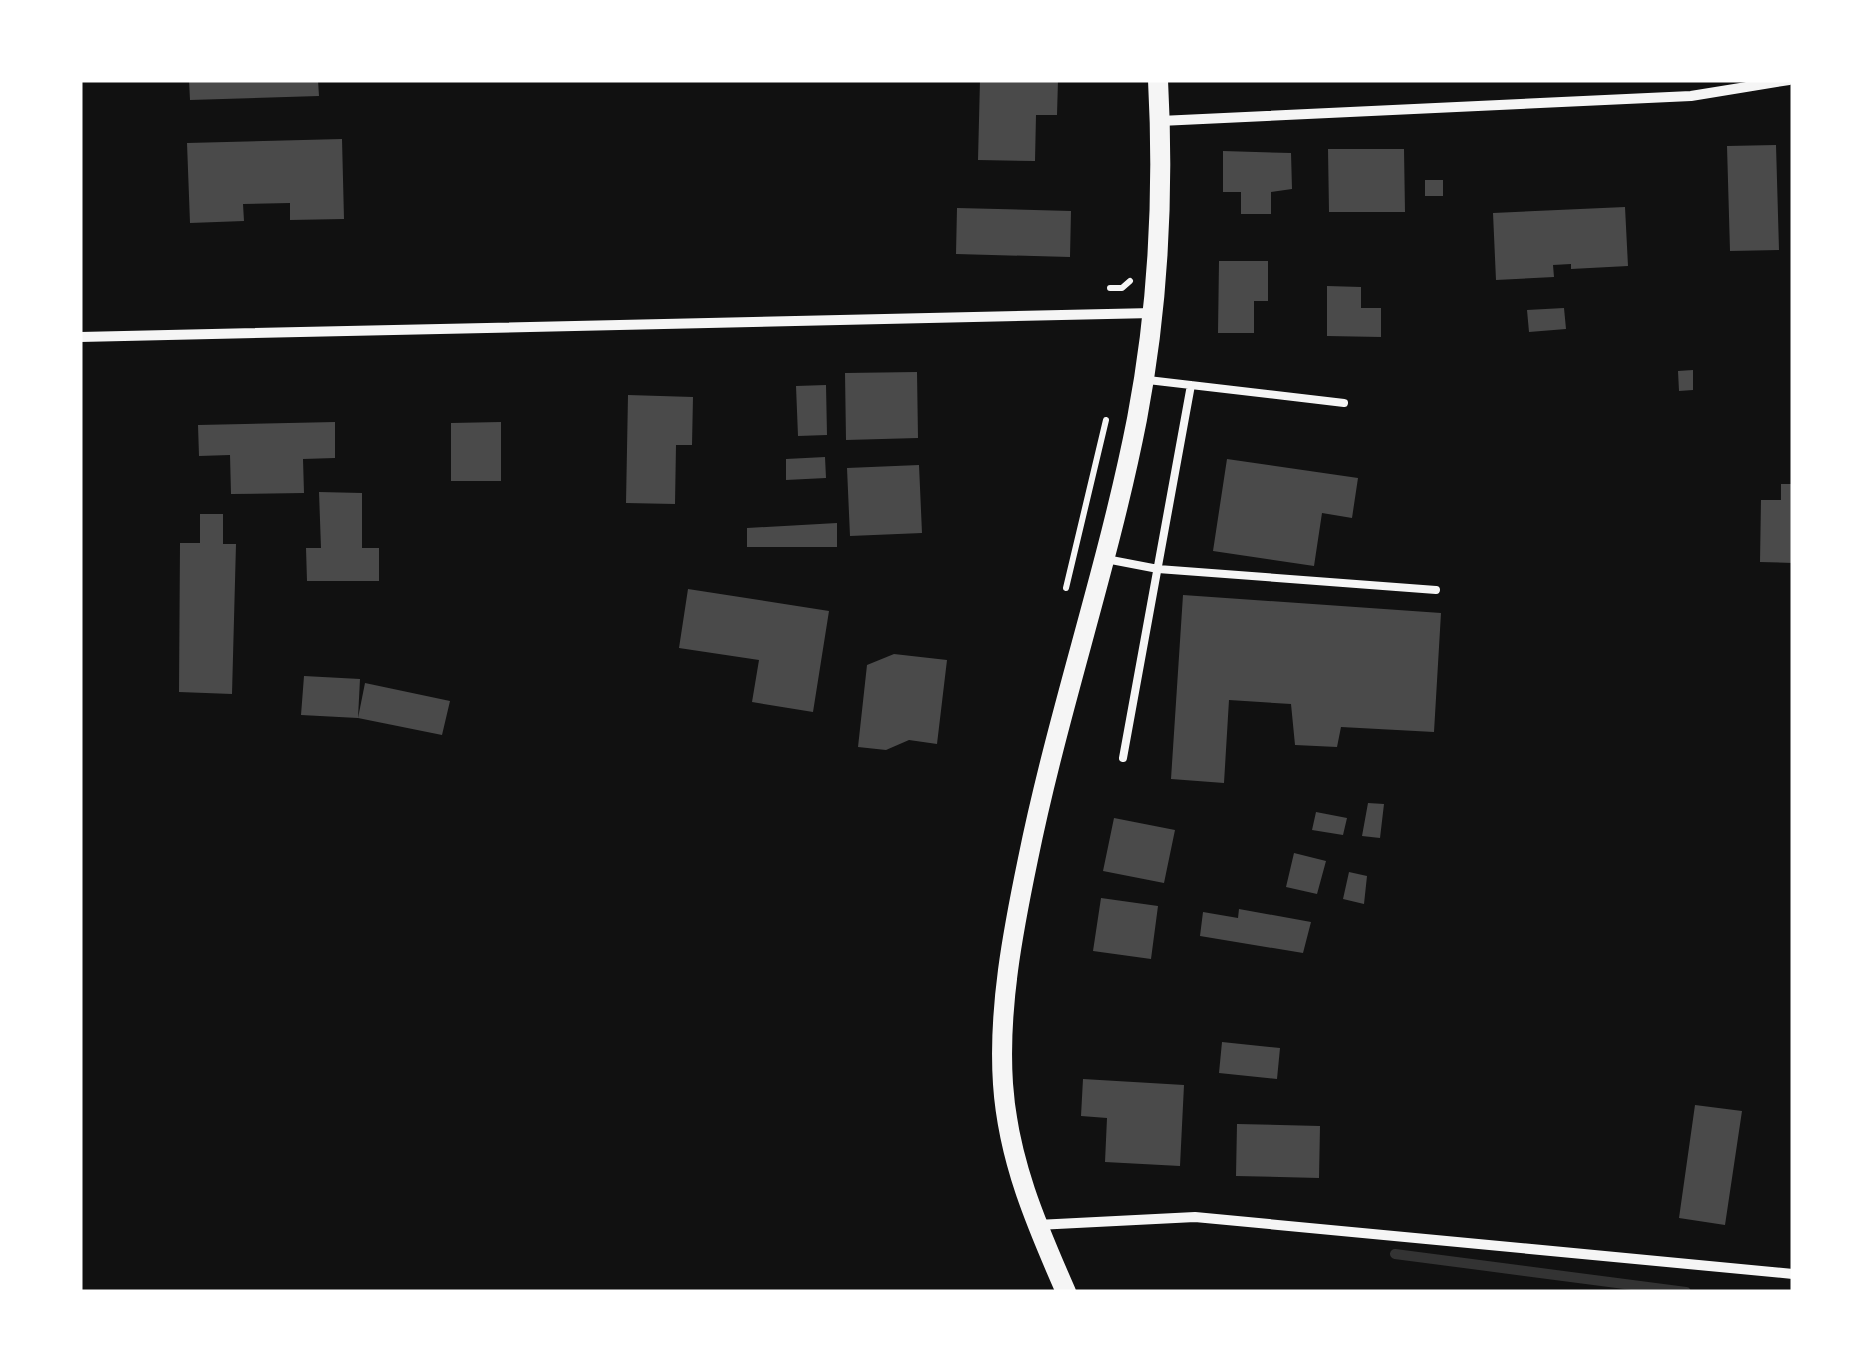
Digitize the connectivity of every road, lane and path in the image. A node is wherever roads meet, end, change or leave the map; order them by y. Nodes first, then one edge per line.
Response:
1 (1158, 80) edge
2 (1789, 80) edge
3 (1160, 121) junction
4 (1153, 313) junction
5 (80, 337) edge
6 (1144, 380) junction
7 (1191, 386) junction
8 (1344, 403) dead end
9 (1102, 558) junction
10 (1158, 568) junction
11 (1436, 590) dead end
12 (1124, 758) dead end
13 (1036, 1225) junction
14 (1793, 1274) edge
15 (1066, 1292) edge

1 - 3 main road
2 - 3 street
3 - 4 main road
4 - 5 street
4 - 6 main road
6 - 7 lane
6 - 9 main road
7 - 8 lane
7 - 10 lane
9 - 10 lane
9 - 13 main road
10 - 11 lane
10 - 12 lane
13 - 14 street
13 - 15 main road

